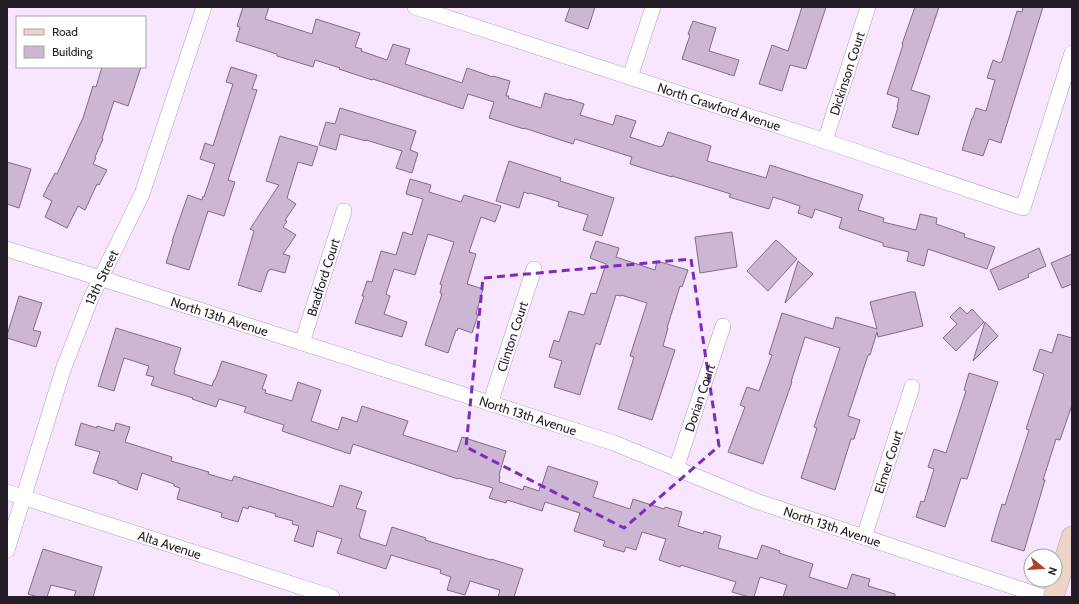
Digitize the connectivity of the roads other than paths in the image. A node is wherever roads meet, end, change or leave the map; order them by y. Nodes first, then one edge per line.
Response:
1 (204, 7) edge
2 (415, 7) edge
3 (653, 7) edge
4 (868, 7) edge
5 (434, 10) edge
6 (1072, 53) edge
7 (630, 77) junction
8 (825, 141) junction
9 (344, 210) dead end
10 (7, 249) edge
11 (534, 269) dead end
12 (100, 278) junction
13 (723, 326) dead end
14 (302, 343) junction
15 (912, 387) dead end
16 (490, 404) junction
17 (676, 469) junction
18 (7, 492) edge
19 (24, 498) junction
20 (1072, 536) edge
21 (864, 537) junction
22 (7, 550) edge
23 (332, 597) edge
24 (1044, 597) edge
25 (1053, 597) edge

1 - 12 street, 13th Street
2 - 5 street, North Crawford Avenue
3 - 7 street
4 - 8 street, Dickinson Court
5 - 7 street, North Crawford Avenue
6 - 8 street, North Crawford Avenue
7 - 8 street, North Crawford Avenue
9 - 14 street, Bradford Court
10 - 12 street, North 13th Avenue
11 - 16 street, Clinton Court
12 - 14 street, North 13th Avenue
12 - 19 street, 13th Street
13 - 17 street, Dorian Court
14 - 16 street, North 13th Avenue
15 - 21 street, Elmer Court
16 - 17 street, North 13th Avenue
17 - 21 street, North 13th Avenue
18 - 19 street, Alta Avenue
19 - 22 street, 13th Street
19 - 23 street, Alta Avenue
20 - 25 street
21 - 24 street, North 13th Avenue

